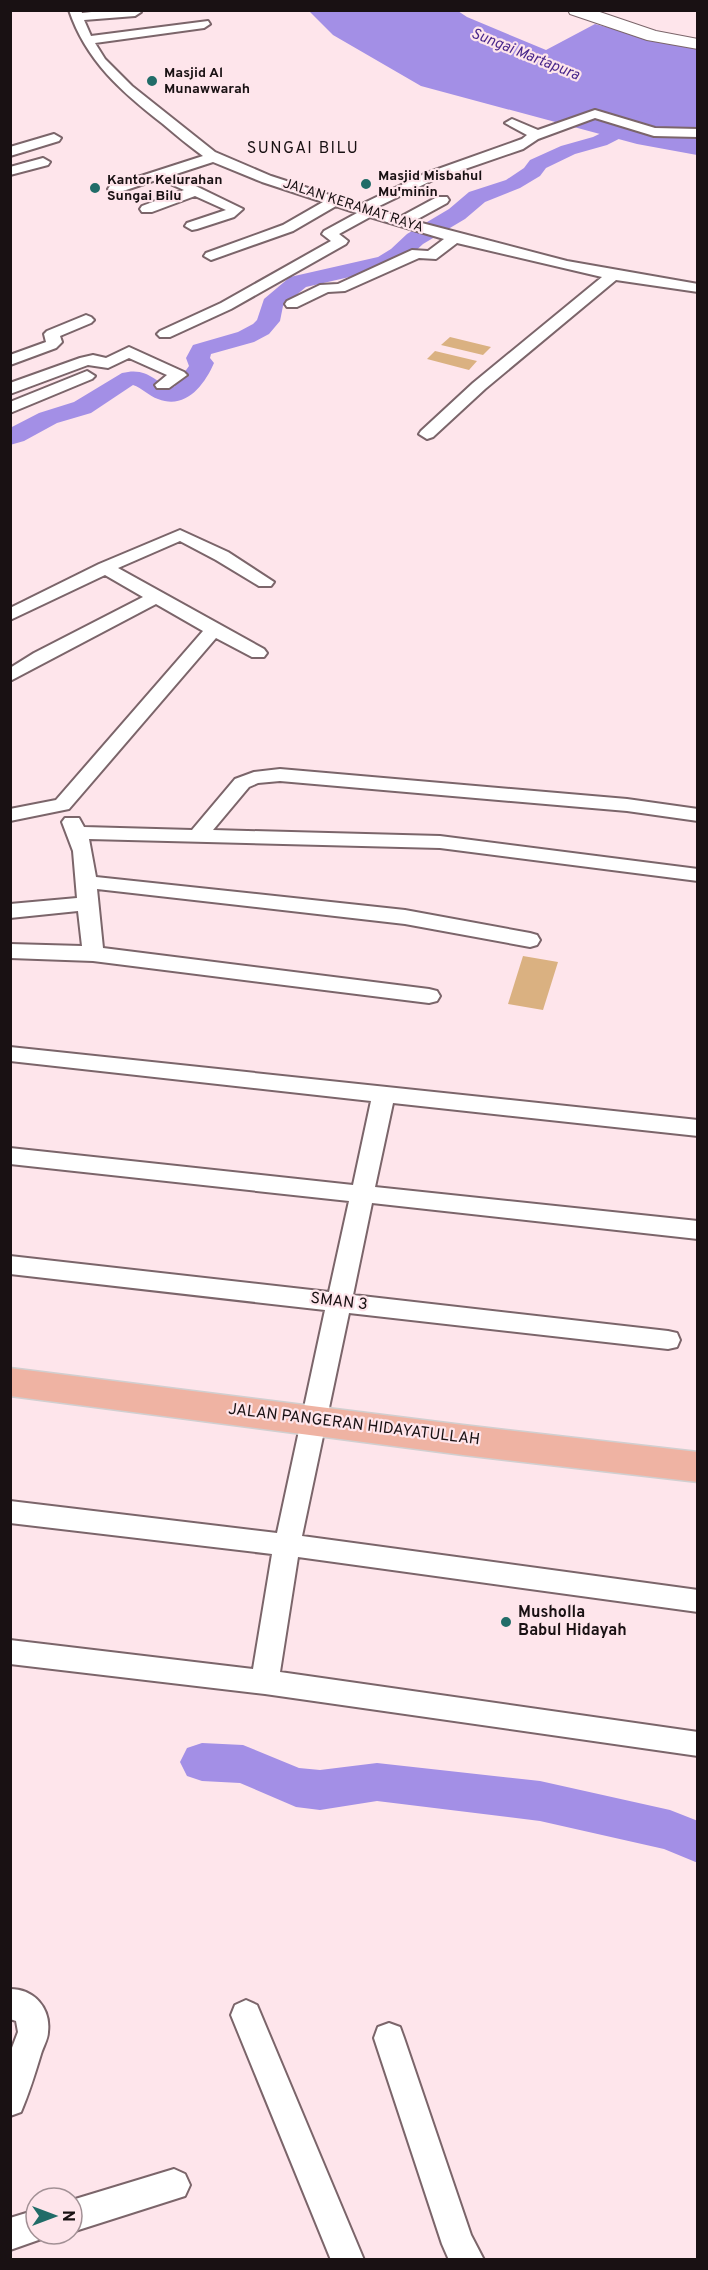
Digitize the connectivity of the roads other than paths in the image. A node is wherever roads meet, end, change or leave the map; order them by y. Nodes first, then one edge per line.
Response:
1 (576, 10) edge
2 (135, 12) edge
3 (76, 14) edge
4 (204, 24) dead end
5 (87, 40) junction
6 (698, 44) edge
7 (512, 123) dead end
8 (698, 133) edge
9 (538, 135) junction
10 (54, 138) dead end
11 (460, 151) dead end
12 (10, 152) edge
13 (214, 157) junction
14 (478, 160) junction
15 (43, 162) dead end
16 (10, 171) edge
17 (161, 175) junction
18 (115, 189) dead end
19 (195, 192) junction
20 (442, 200) dead end
21 (334, 201) junction
22 (147, 209) dead end
23 (365, 211) junction
24 (402, 222) junction
25 (192, 226) dead end
26 (455, 237) junction
27 (210, 256) dead end
28 (612, 276) junction
29 (698, 288) edge
30 (292, 304) dead end
31 (86, 320) dead end
32 (165, 334) dead end
33 (10, 361) edge
34 (108, 363) junction
35 (163, 385) dead end
36 (10, 389) edge
37 (10, 408) edge
38 (427, 434) dead end
39 (105, 568) junction
40 (265, 582) dead end
41 (156, 597) junction
42 (10, 615) edge
43 (214, 630) junction
44 (258, 653) dead end
45 (10, 676) edge
46 (62, 805) junction
47 (698, 814) edge
48 (10, 815) edge
49 (78, 833) junction
50 (196, 837) junction
51 (698, 875) edge
52 (87, 882) junction
53 (87, 904) junction
54 (10, 911) edge
55 (530, 940) dead end
56 (10, 951) edge
57 (93, 954) junction
58 (429, 996) dead end
59 (10, 1054) edge
60 (384, 1095) junction
61 (698, 1128) edge
62 (10, 1156) edge
63 (363, 1194) junction
64 (698, 1230) edge
65 (10, 1265) edge
66 (339, 1302) junction
67 (668, 1340) dead end
68 (10, 1382) edge
69 (315, 1420) junction
70 (698, 1467) edge
71 (10, 1512) edge
72 (287, 1545) junction
73 (698, 1601) edge
74 (10, 1653) edge
75 (265, 1682) junction
76 (698, 1744) edge
77 (10, 2004) edge
78 (246, 2015) dead end
79 (389, 2038) dead end
80 (10, 2101) edge
81 (174, 2186) dead end
82 (84, 2212) edge
83 (348, 2259) edge
84 (468, 2259) edge

1 - 6 street
2 - 3 street
3 - 5 street, JALAN KERAMAT RAYA
4 - 5 street
5 - 13 street, JALAN KERAMAT RAYA
7 - 9 street
8 - 9 street
9 - 14 street
10 - 12 street
11 - 14 street
13 - 17 street
13 - 21 street, JALAN KERAMAT RAYA
14 - 23 street
15 - 16 street
17 - 18 street
17 - 19 street
19 - 22 street
19 - 25 street
20 - 24 street
21 - 23 street, JALAN KERAMAT RAYA
21 - 27 street
23 - 24 street, JALAN KERAMAT RAYA
23 - 32 street
24 - 26 street, JALAN KERAMAT RAYA
26 - 28 street, JALAN KERAMAT RAYA
26 - 30 street
28 - 29 street, JALAN KERAMAT RAYA
28 - 38 street
31 - 33 street
34 - 35 street
34 - 36 street
34 - 37 street
39 - 40 street
39 - 41 street
39 - 42 street
41 - 43 street
41 - 45 street
43 - 44 street
43 - 46 street
46 - 48 street
46 - 49 street
47 - 50 street
49 - 50 street
49 - 52 street
50 - 51 street
52 - 53 street
52 - 55 street
53 - 54 street
53 - 57 street
56 - 57 street
57 - 58 street
59 - 60 street
60 - 61 street
60 - 63 street
62 - 63 street
63 - 64 street
63 - 66 street
65 - 66 street, SMAN 3
66 - 67 street, SMAN 3
66 - 69 street
68 - 69 main road, JALAN PANGERAN HIDAYATULLAH
69 - 70 main road, JALAN PANGERAN HIDAYATULLAH
69 - 72 street
71 - 72 street
72 - 73 street
72 - 75 street
74 - 75 street
75 - 76 street
77 - 80 street
78 - 83 street
79 - 84 street
81 - 82 street

